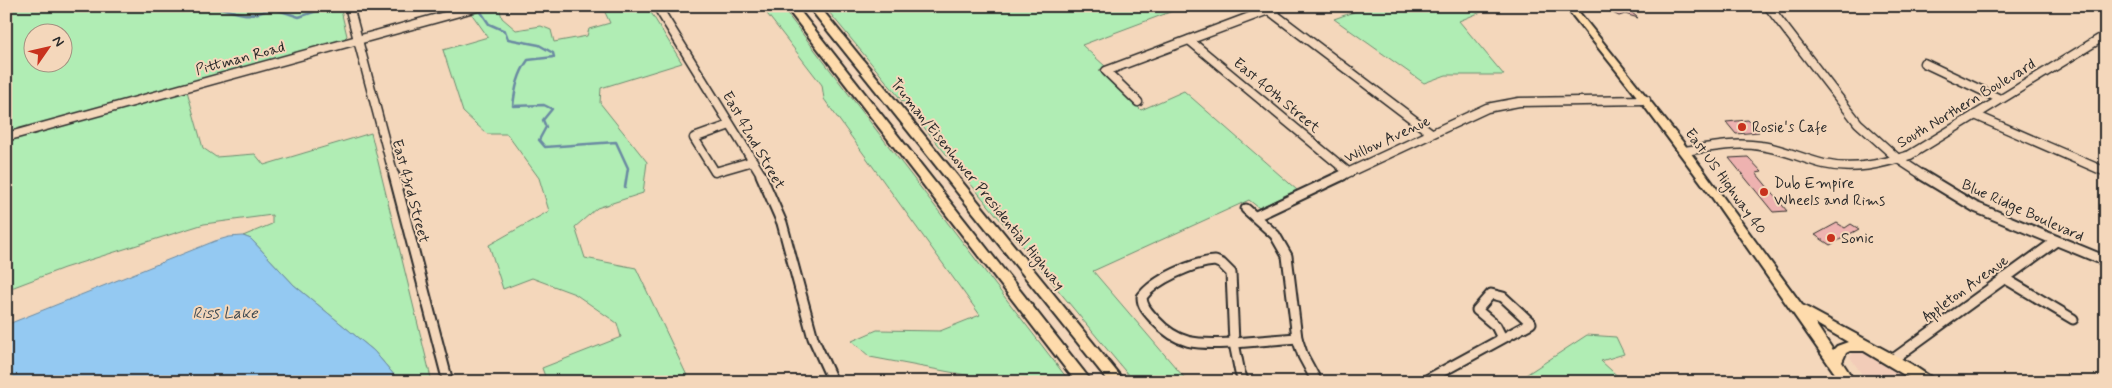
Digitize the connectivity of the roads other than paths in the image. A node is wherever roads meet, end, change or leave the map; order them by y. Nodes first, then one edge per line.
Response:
1 (349, 6) edge
2 (480, 6) edge
3 (657, 6) edge
4 (790, 6) edge
5 (813, 6) edge
6 (1279, 6) edge
7 (1569, 6) edge
8 (1768, 6) edge
9 (2100, 6) edge
10 (1267, 8) edge
11 (2106, 9) edge
12 (2106, 35) edge
13 (358, 40) junction
14 (1189, 40) junction
15 (1924, 63) dead end
16 (2000, 99) junction
17 (1646, 100) junction
18 (1138, 102) dead end
19 (1975, 115) junction
20 (730, 125) junction
21 (1431, 133) junction
22 (6, 137) edge
23 (1685, 151) junction
24 (1898, 159) junction
25 (753, 161) junction
26 (1348, 172) junction
27 (2106, 172) edge
28 (1246, 209) dead end
29 (1256, 216) junction
30 (2056, 241) junction
31 (2106, 261) edge
32 (2004, 278) junction
33 (1798, 308) junction
34 (2072, 319) dead end
35 (1501, 336) junction
36 (1297, 338) junction
37 (1236, 343) junction
38 (1870, 347) junction
39 (1892, 360) junction
40 (1835, 362) junction
41 (448, 382) edge
42 (833, 382) edge
43 (1085, 382) edge
44 (1118, 382) edge
45 (1244, 382) edge
46 (1317, 382) edge
47 (1422, 382) edge
48 (1848, 382) edge
49 (1927, 382) edge

1 - 13 street, East 43rd Street
2 - 13 street, Pittman Road
3 - 20 street, East 42nd Street
4 - 43 highway
5 - 44 highway, Truman/Eisenhower Presidential Highway
6 - 10 street
7 - 17 main road, East US Highway 40
8 - 24 street, Blue Ridge Boulevard
9 - 11 street
10 - 14 street
10 - 21 street
12 - 16 street, South Northern Boulevard
13 - 22 street, Pittman Road
13 - 41 street, East 43rd Street
14 - 18 street
14 - 26 street, East 40th Street
15 - 16 street
16 - 19 street, South Northern Boulevard
17 - 21 street, Willow Avenue
17 - 23 main road, East US Highway 40
19 - 24 street, South Northern Boulevard
19 - 27 street
20 - 25 street, East 42nd Street
20 - 25 street
21 - 26 street, Willow Avenue
23 - 24 street, South Northern Boulevard
23 - 33 main road, East US Highway 40
24 - 30 street, Blue Ridge Boulevard
25 - 42 street, East 42nd Street
26 - 29 street, Willow Avenue
28 - 29 street
29 - 36 street
30 - 31 street, Blue Ridge Boulevard
30 - 32 street, Appleton Avenue
32 - 34 street
32 - 39 street, Appleton Avenue
33 - 38 main road
33 - 40 main road, East US Highway 40
35 - 35 street
35 - 47 street
36 - 37 street
36 - 46 street
37 - 37 street
37 - 45 street
38 - 39 main road
38 - 40 main road
39 - 49 main road
40 - 48 main road, East US Highway 40

